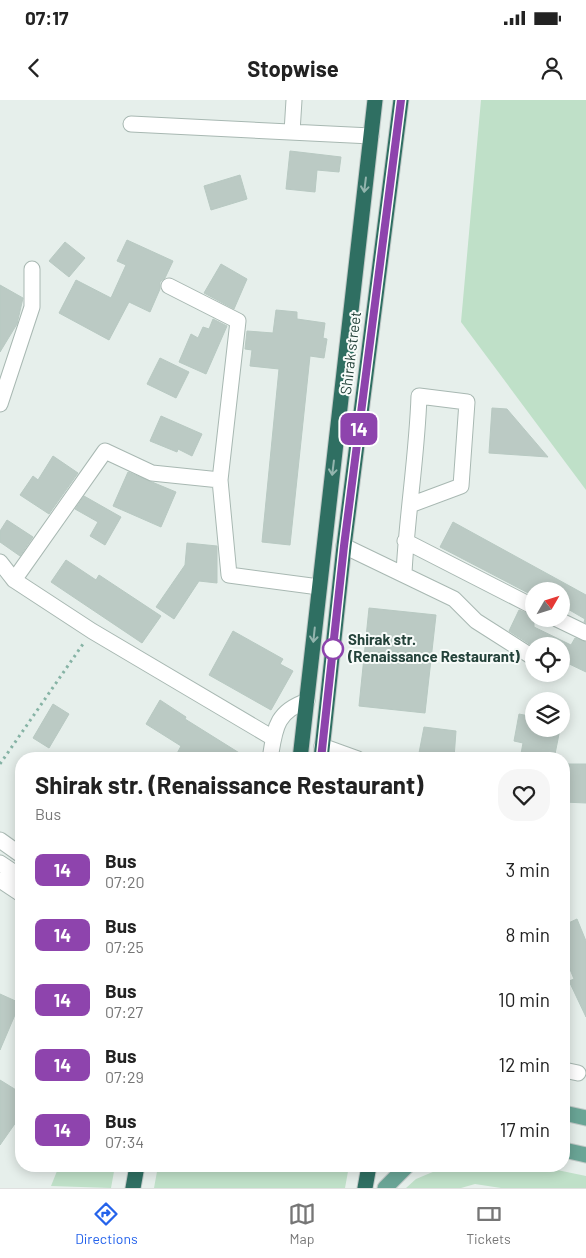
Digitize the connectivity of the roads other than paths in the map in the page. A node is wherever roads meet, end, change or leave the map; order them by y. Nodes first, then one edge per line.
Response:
1 (294, 100) edge
2 (375, 100) edge
3 (401, 100) edge
4 (131, 124) dead end
5 (292, 132) junction
6 (371, 136) junction
7 (32, 269) dead end
8 (169, 286) dead end
9 (0, 404) edge
10 (220, 480) junction
11 (410, 505) junction
12 (406, 541) junction
13 (344, 546) junction
14 (0, 562) edge
15 (404, 573) junction
16 (14, 580) junction
17 (319, 587) junction
18 (525, 602) edge
19 (570, 625) edge
20 (586, 633) edge
21 (525, 652) edge
22 (306, 701) junction
23 (273, 738) junction
24 (271, 752) edge
25 (301, 752) edge
26 (322, 752) edge
27 (0, 840) edge
28 (15, 851) edge
29 (0, 863) edge
30 (15, 873) edge
31 (0, 880) edge
32 (15, 890) edge
33 (570, 1114) edge
34 (586, 1118) edge
35 (570, 1151) edge
36 (586, 1155) edge
37 (136, 1172) edge
38 (368, 1172) edge
39 (401, 1172) edge
40 (133, 1188) edge
41 (365, 1188) edge
42 (385, 1188) edge

1 - 5 street
2 - 6 highway, Shirak street
3 - 13 highway, Shirak street
4 - 5 street
5 - 6 street
6 -> 17 highway, Shirak street
7 - 9 street
8 - 10 street
10 - 16 street
10 - 17 street
11 - 11 street
11 - 12 street
12 - 15 street
12 - 18 street
13 - 15 street
13 - 26 highway, Shirak street
14 - 16 street
15 - 21 street
16 - 23 street
17 -> 22 highway, Shirak street
19 - 20 street
22 - 23 street
22 - 25 highway, Shirak street
23 - 24 street
27 - 28 street
29 - 30 street
31 - 32 street
33 - 34 main road
35 - 36 main road
37 - 40 highway
38 - 41 highway
39 - 42 main road

